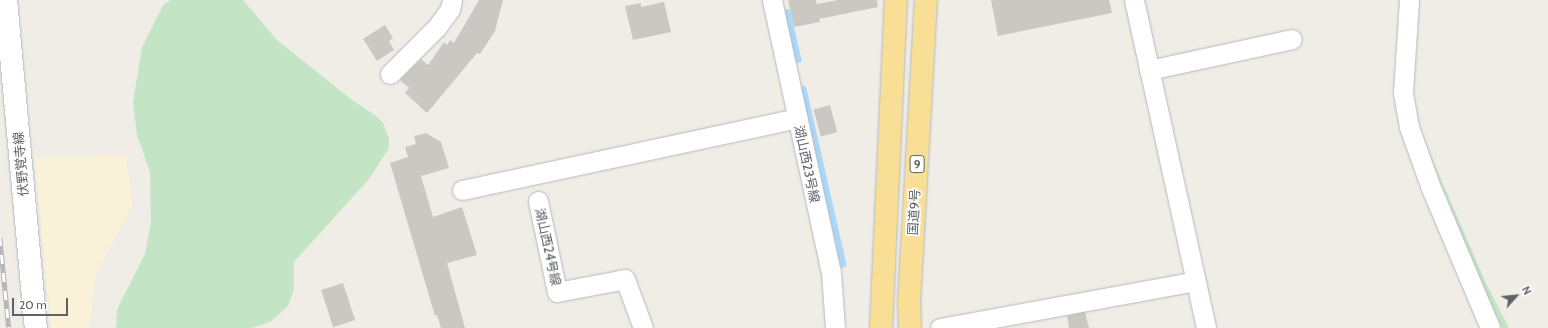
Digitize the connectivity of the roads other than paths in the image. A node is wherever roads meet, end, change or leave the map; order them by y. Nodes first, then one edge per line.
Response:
1 (6, 0) edge
2 (452, 0) edge
3 (772, 0) edge
4 (896, 0) edge
5 (926, 0) edge
6 (1134, 0) edge
7 (1409, 0) edge
8 (1292, 39) dead end
9 (1149, 70) junction
10 (390, 74) dead end
11 (797, 118) junction
12 (462, 190) dead end
13 (538, 201) dead end
14 (1196, 281) junction
15 (36, 328) edge
16 (643, 328) edge
17 (835, 328) edge
18 (881, 328) edge
19 (910, 328) edge
20 (940, 328) edge
21 (1206, 328) edge
22 (1490, 328) edge

1 - 15 main road, 伏野覚寺線
2 - 10 street
3 - 11 street, 湖山西23号線
4 - 18 highway
5 - 19 highway, 国道9号 / 9
6 - 9 street
7 - 22 street
8 - 9 street
9 - 14 street
11 - 12 street
11 - 17 street, 湖山西23号線
13 - 16 street, 湖山西24号線
14 - 20 street
14 - 21 street

